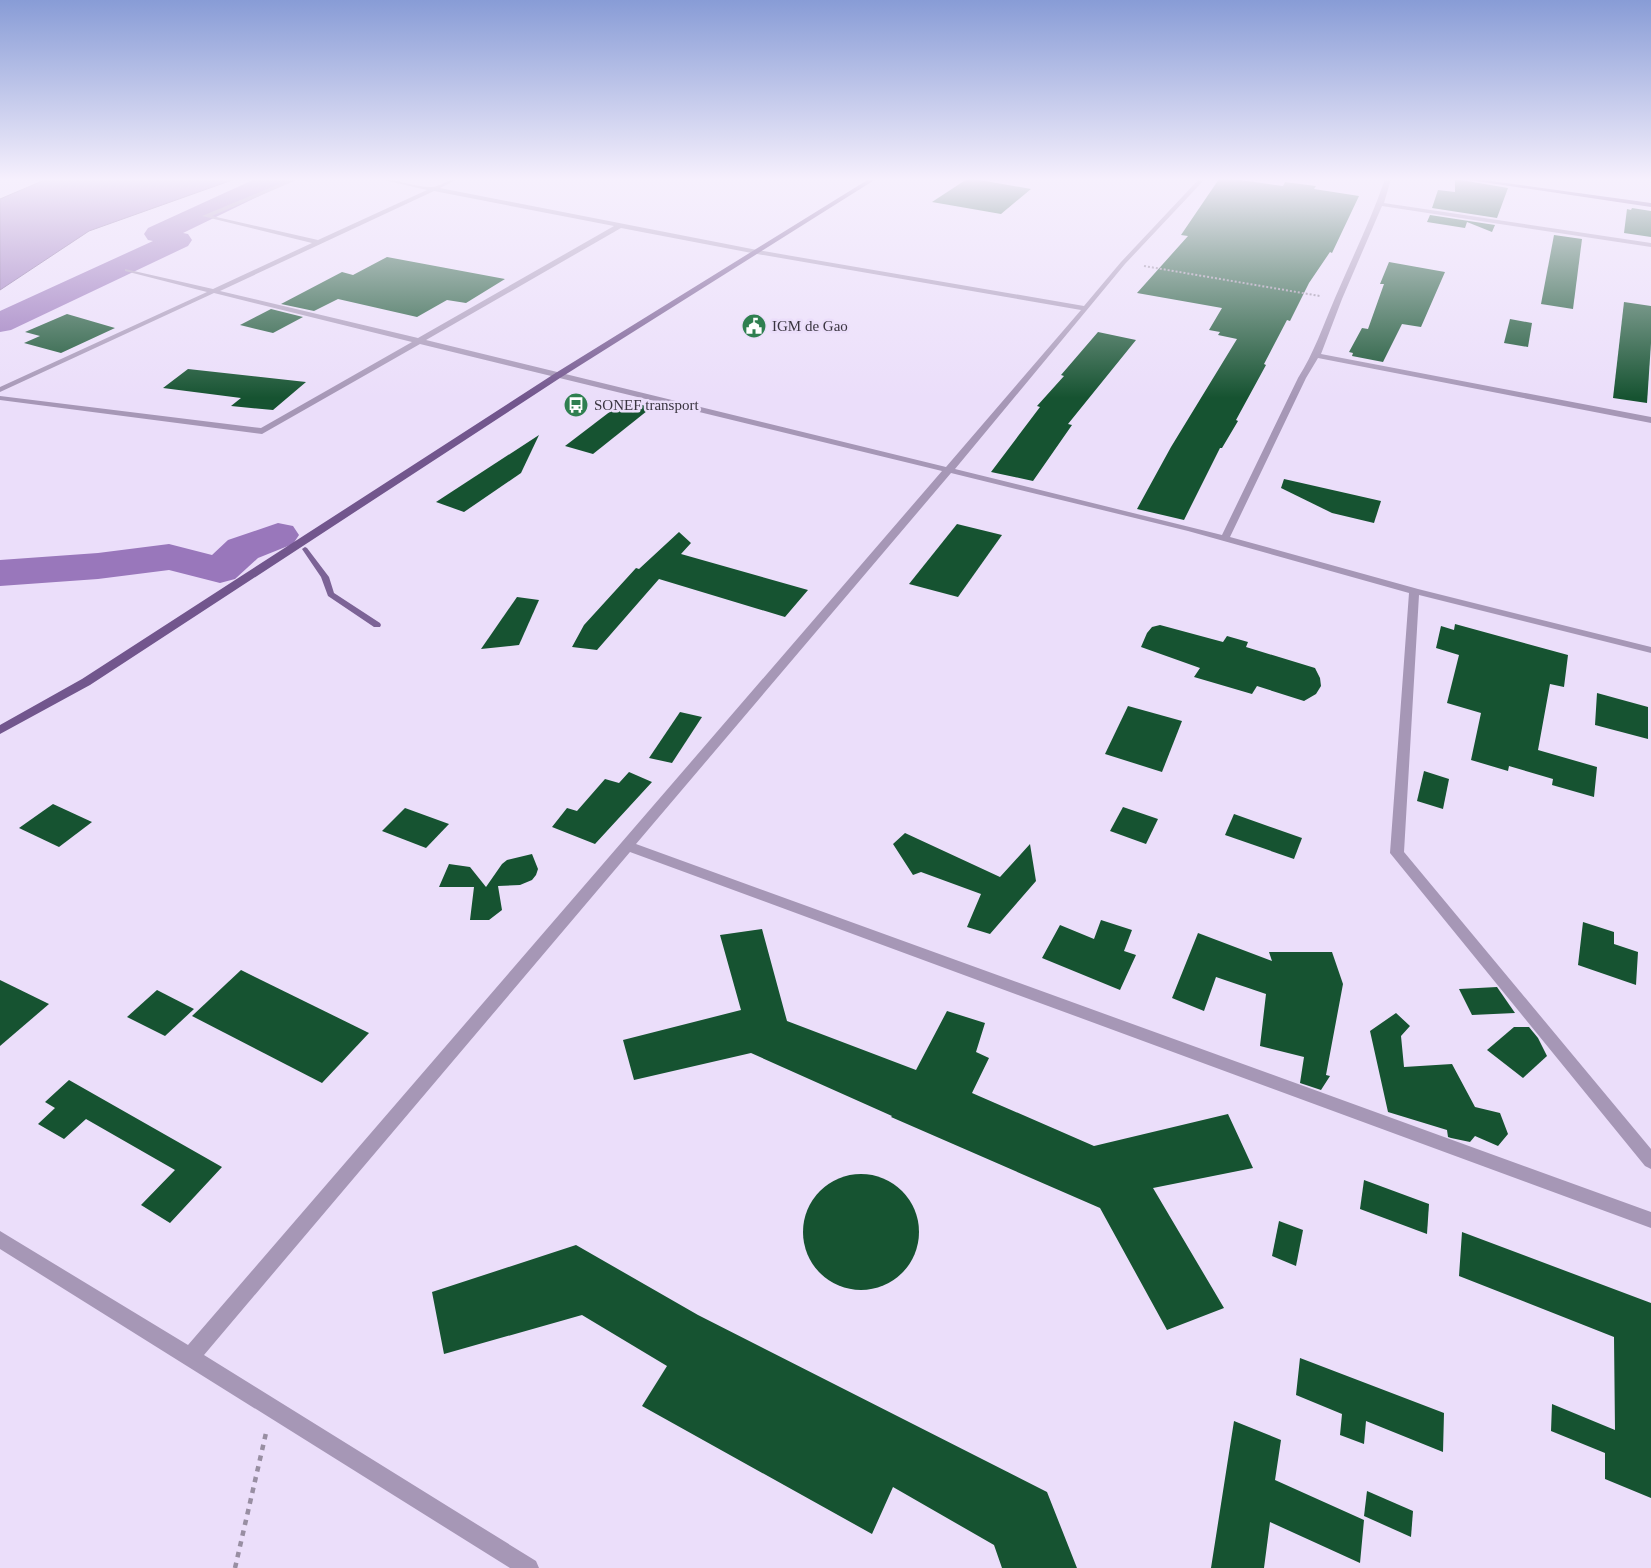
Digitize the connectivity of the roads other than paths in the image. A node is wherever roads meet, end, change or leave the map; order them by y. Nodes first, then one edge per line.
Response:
1 (295, 252) edge
2 (573, 252) edge
3 (757, 252) edge
4 (758, 252) edge
5 (1134, 252) edge
6 (1359, 252) edge
7 (127, 270) dead end
8 (210, 291) junction
9 (1086, 309) junction
10 (419, 342) junction
11 (1316, 355) junction
12 (557, 376) junction
13 (0, 390) edge
14 (0, 398) edge
15 (1651, 420) edge
16 (950, 469) junction
17 (1226, 538) junction
18 (1414, 591) junction
19 (1651, 650) edge
20 (0, 730) edge
21 (627, 846) junction
22 (1651, 1161) edge
23 (1651, 1220) edge
24 (0, 1238) edge
25 (190, 1357) junction
26 (529, 1568) edge

1 - 8 street
2 - 10 street
3 - 12 main road
4 - 9 street
5 - 9 street
6 - 11 street
7 - 8 street
8 - 10 street
8 - 13 street
9 - 16 street
10 - 12 street
10 - 14 street
11 - 15 street
11 - 17 street
12 - 16 street
12 - 20 main road
16 - 17 street
16 - 21 street
17 - 18 street
18 - 19 street
18 - 22 street
21 - 23 street
21 - 25 street
24 - 25 street
25 - 26 street

